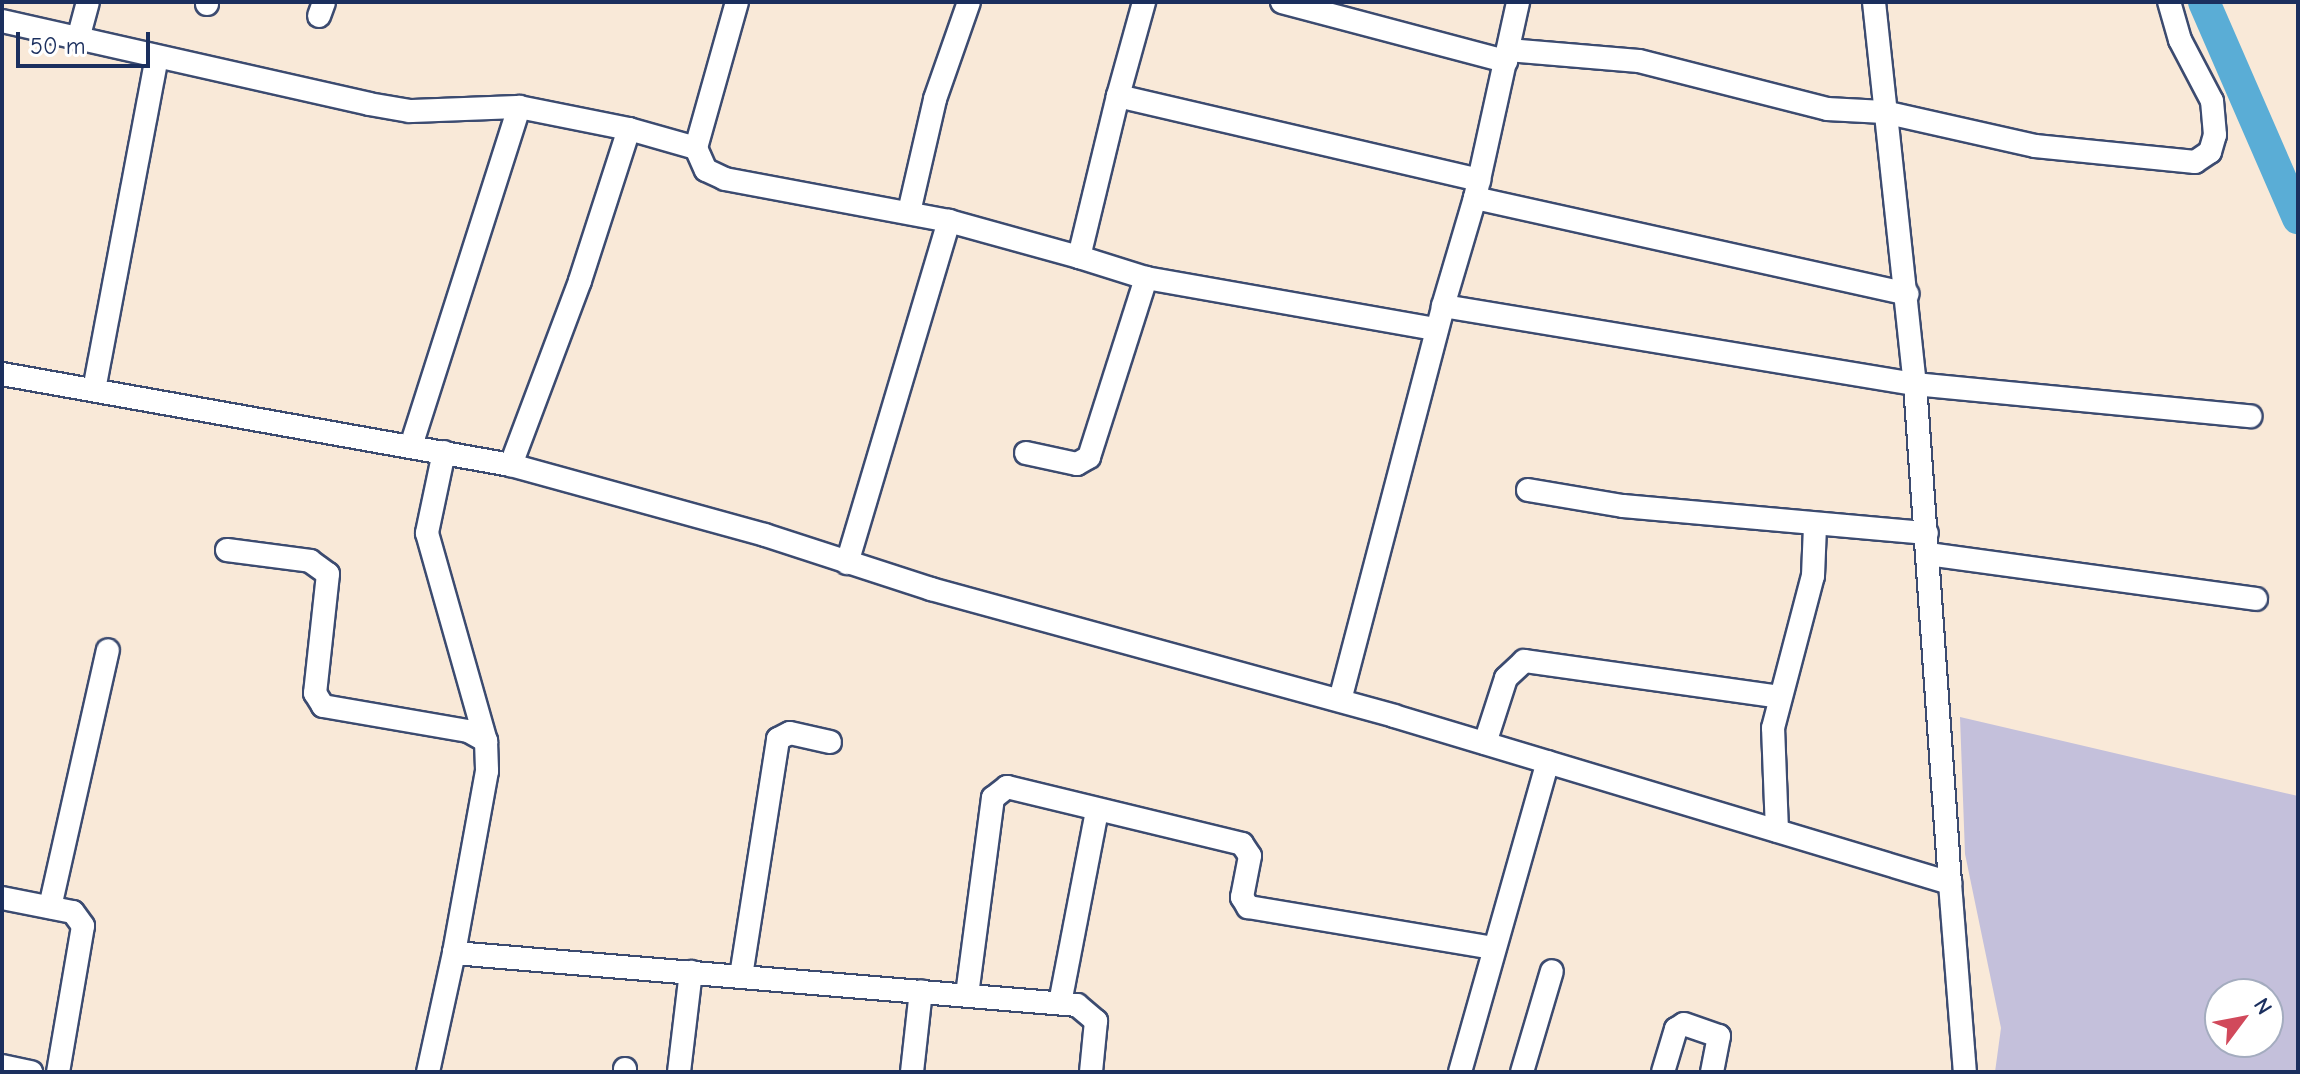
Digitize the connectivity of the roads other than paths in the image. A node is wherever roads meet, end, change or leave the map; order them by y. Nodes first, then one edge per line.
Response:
1 (88, 2) edge
2 (737, 2) edge
3 (969, 2) edge
4 (1144, 2) edge
5 (1282, 2) edge
6 (1518, 2) edge
7 (1874, 2) edge
8 (2169, 2) edge
9 (2, 21) edge
10 (78, 39) junction
11 (1507, 56) junction
12 (157, 57) junction
13 (1118, 96) junction
14 (519, 107) junction
15 (1884, 112) junction
16 (629, 129) junction
17 (696, 148) junction
18 (1477, 189) junction
19 (909, 212) junction
20 (949, 221) junction
21 (1079, 257) junction
22 (1146, 278) junction
23 (1907, 294) junction
24 (1443, 306) junction
25 (1436, 329) junction
26 (2, 374) edge
27 (1915, 384) junction
28 (94, 390) junction
29 (2250, 416) dead end
30 (411, 446) junction
31 (444, 452) junction
32 (1026, 453) dead end
33 (511, 465) junction
34 (1528, 490) dead end
35 (1815, 526) junction
36 (1927, 544) junction
37 (227, 550) dead end
38 (847, 563) junction
39 (2256, 599) dead end
40 (108, 650) dead end
41 (1779, 697) junction
42 (1340, 700) junction
43 (486, 741) junction
44 (830, 742) dead end
45 (1485, 743) junction
46 (1548, 762) junction
47 (1097, 811) junction
48 (1777, 831) junction
49 (1950, 883) junction
50 (2, 898) edge
51 (50, 907) junction
52 (1494, 948) junction
53 (454, 953) junction
54 (1552, 971) dead end
55 (691, 972) junction
56 (741, 976) junction
57 (921, 991) junction
58 (967, 995) junction
59 (1060, 1003) junction
60 (2, 1066) edge
61 (31, 1072) edge
62 (58, 1072) edge
63 (428, 1072) edge
64 (679, 1072) edge
65 (912, 1072) edge
66 (1091, 1072) edge
67 (1460, 1072) edge
68 (1522, 1072) edge
69 (1663, 1072) edge
70 (1712, 1072) edge
71 (1965, 1072) edge

1 - 10 street
2 - 17 street
3 - 19 street
4 - 13 street
5 - 11 street
6 - 11 street
7 - 15 street
8 - 15 street
9 - 10 street
10 - 12 street
11 - 15 street
11 - 18 street
12 - 14 street
12 - 28 street
13 - 18 street
13 - 21 street
14 - 16 street
14 - 30 street
15 - 23 street
16 - 17 street
16 - 33 street
17 - 19 street
18 - 23 street
18 - 24 street
19 - 20 street
20 - 21 street
20 - 38 street
21 - 22 street
22 - 25 street
22 - 32 street
23 - 27 street
24 - 25 street
24 - 27 street
25 - 42 street
26 - 28 street
27 - 29 street
27 - 36 street
28 - 30 street
30 - 31 street
31 - 33 street
31 - 43 street
33 - 38 street
34 - 35 street
35 - 36 street
35 - 41 street
36 - 39 street
36 - 49 street
37 - 43 street
38 - 42 street
40 - 51 street
41 - 45 street
41 - 48 street
42 - 45 street
43 - 53 street
44 - 56 street
45 - 46 street
46 - 48 street
46 - 52 street
47 - 52 street
47 - 58 street
47 - 59 street
48 - 49 street
49 - 71 street
50 - 51 street
51 - 62 street
52 - 67 street
53 - 55 street
53 - 63 street
54 - 68 street
55 - 56 street
55 - 64 street
56 - 57 street
57 - 58 street
57 - 65 street
58 - 59 street
59 - 66 street
60 - 61 street
69 - 70 street

